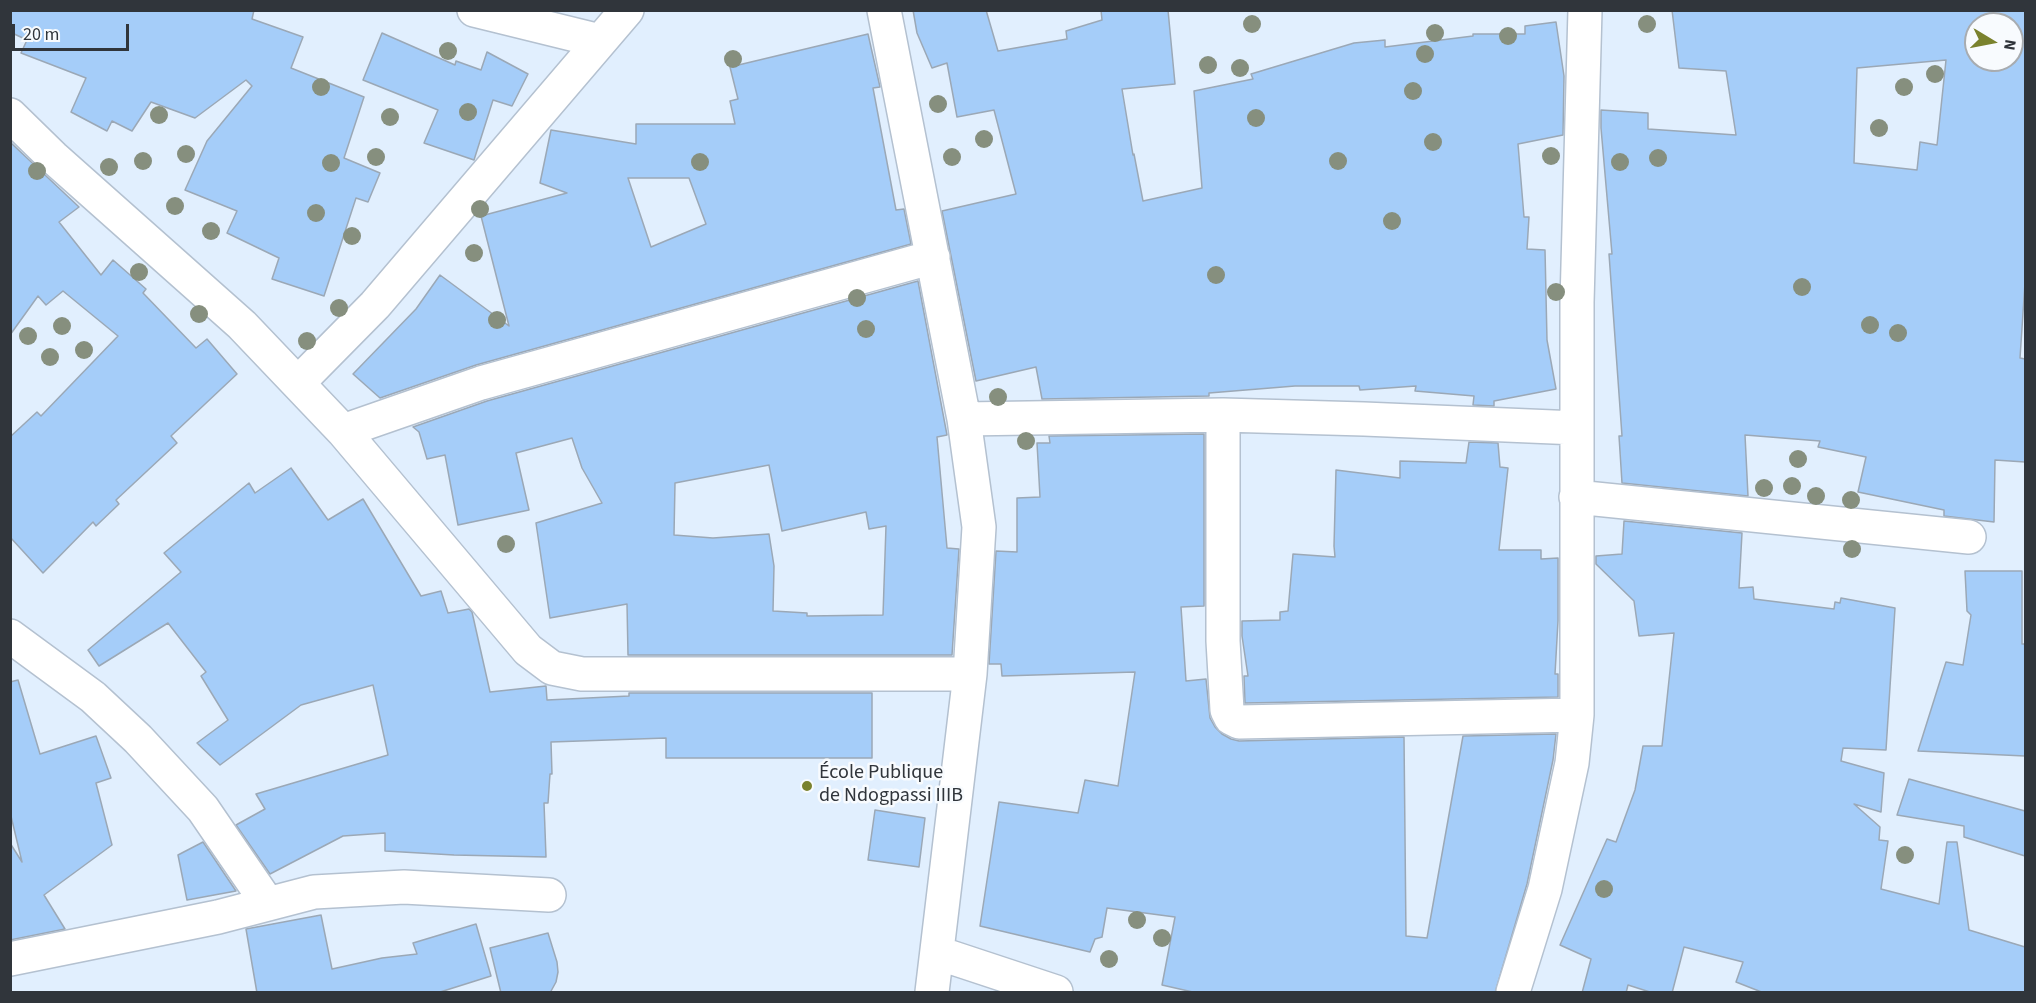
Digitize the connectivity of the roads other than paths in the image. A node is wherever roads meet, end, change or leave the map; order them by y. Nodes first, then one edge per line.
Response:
1 (474, 10) edge
2 (627, 10) edge
3 (884, 10) edge
4 (1585, 10) edge
5 (600, 41) junction
6 (10, 115) edge
7 (933, 257) junction
8 (298, 383) junction
9 (1223, 415) junction
10 (964, 419) junction
11 (1577, 428) junction
12 (343, 431) junction
13 (1576, 497) junction
14 (1969, 537) dead end
15 (10, 636) edge
16 (970, 674) junction
17 (1577, 715) junction
18 (549, 895) dead end
19 (268, 904) junction
20 (938, 953) junction
21 (10, 959) edge
22 (932, 993) edge
23 (1056, 993) edge
24 (1513, 993) edge

1 - 5 street
2 - 5 street
3 - 7 street
4 - 11 street
5 - 8 street
6 - 8 street
7 - 10 street
7 - 12 street
8 - 12 street
9 - 10 street
9 - 11 street
9 - 17 street
10 - 16 street
11 - 13 street
12 - 16 street
13 - 14 street
13 - 17 street
15 - 19 street
16 - 20 street
17 - 24 street
18 - 19 street
19 - 21 street
20 - 22 street
20 - 23 street

